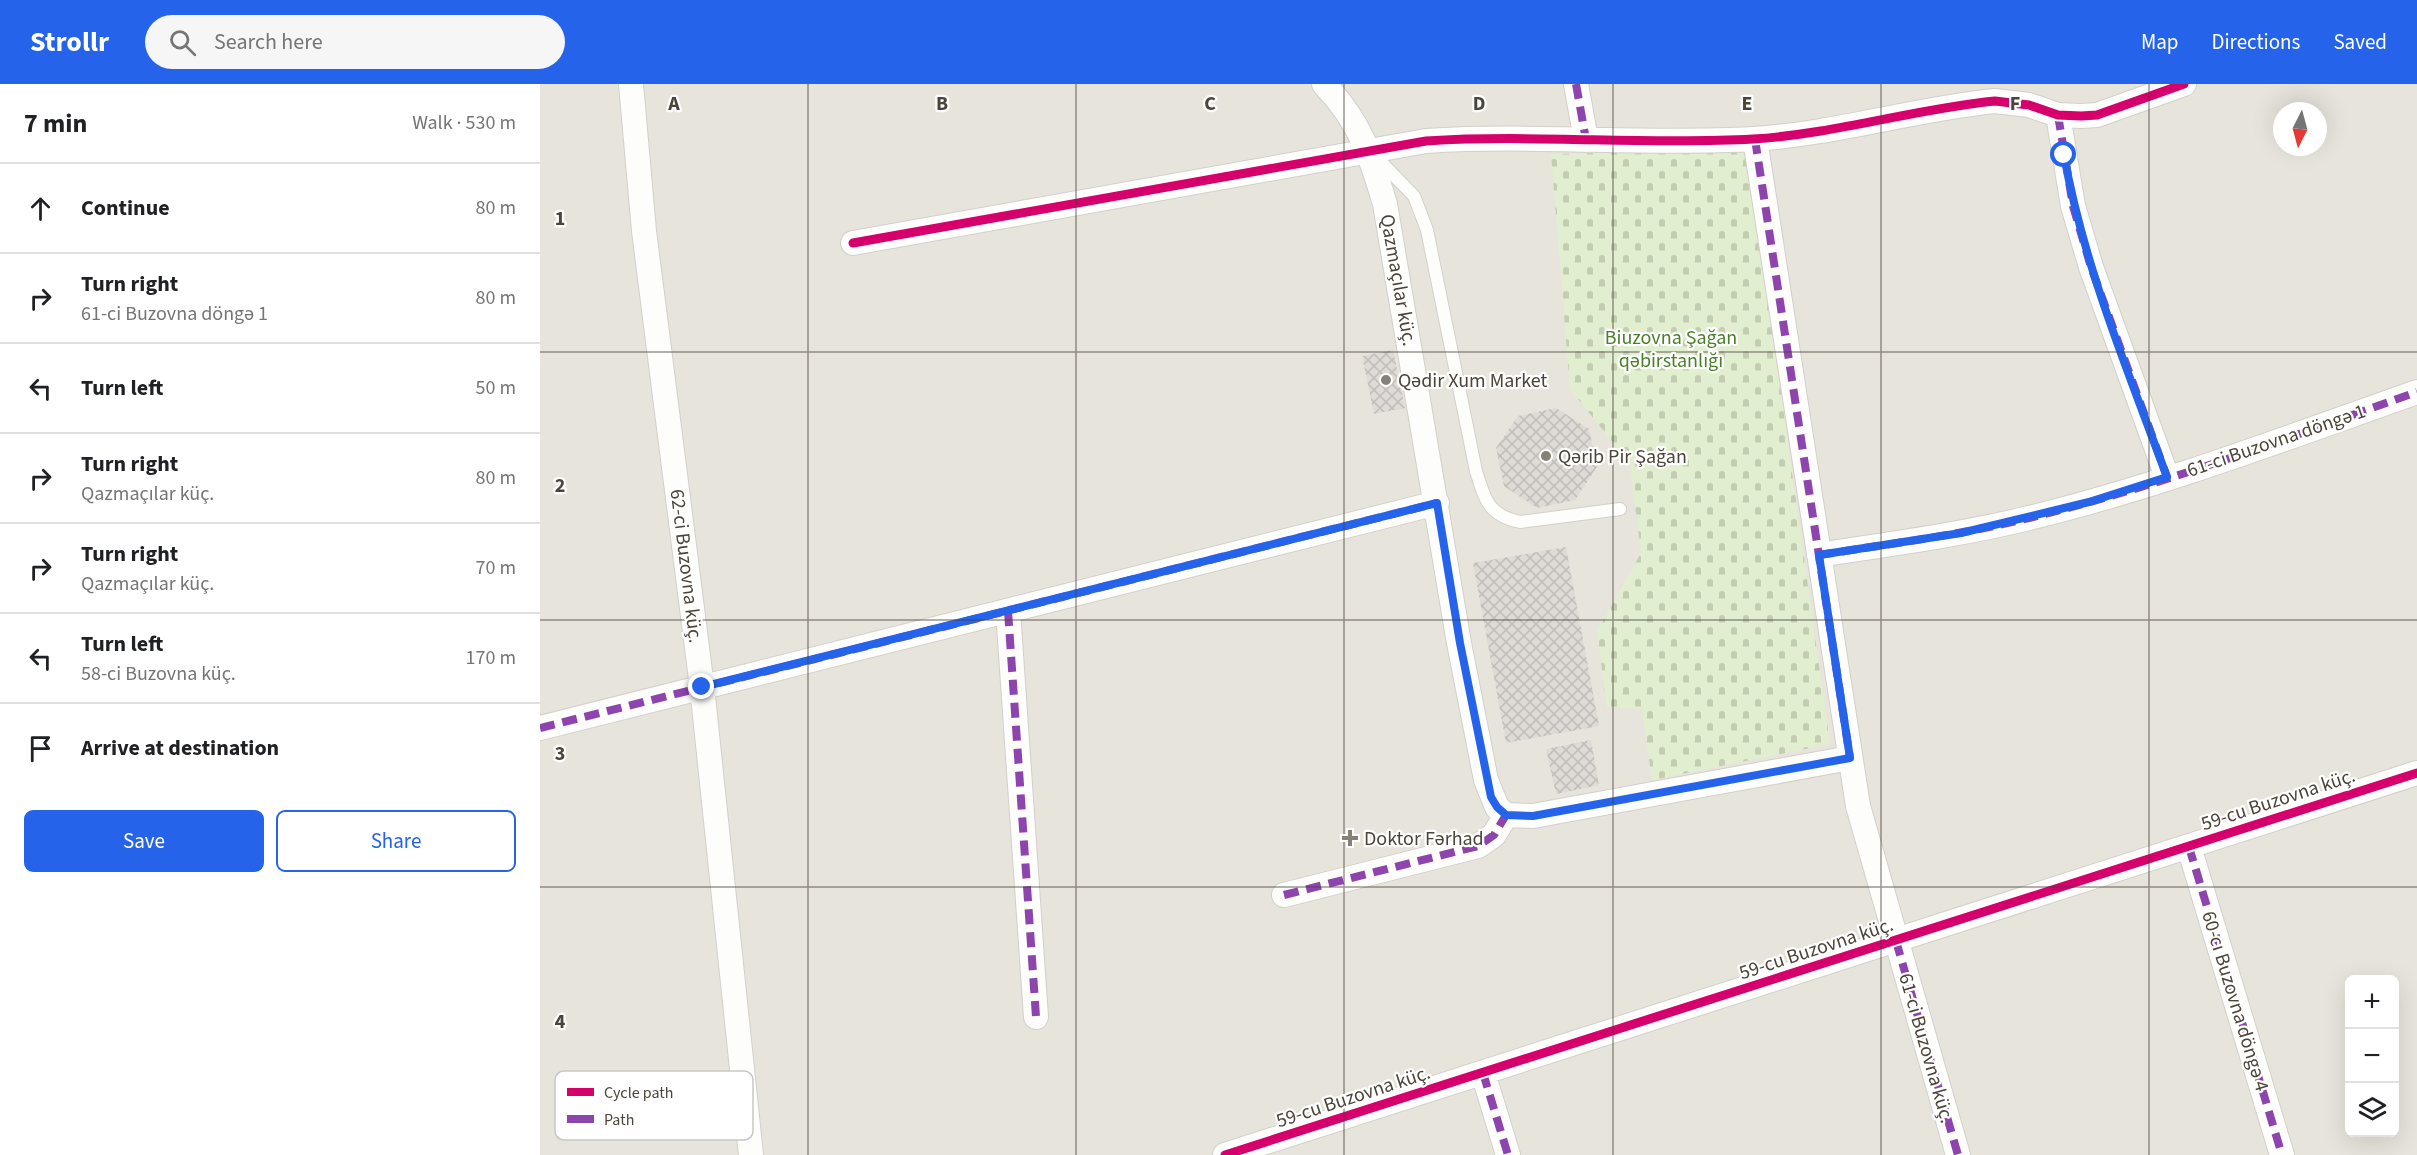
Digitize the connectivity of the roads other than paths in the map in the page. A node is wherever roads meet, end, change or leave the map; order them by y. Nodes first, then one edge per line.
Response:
1 (631, 84) edge
2 (1324, 84) edge
3 (1576, 84) edge
4 (2184, 84) edge
5 (2058, 115) junction
6 (1755, 139) junction
7 (1586, 140) junction
8 (1369, 150) junction
9 (853, 243) dead end
10 (2417, 392) edge
11 (2167, 477) junction
12 (1437, 503) junction
13 (1620, 510) dead end
14 (1819, 555) junction
15 (1008, 611) junction
16 (702, 687) junction
17 (540, 728) edge
18 (1850, 758) junction
19 (2417, 773) edge
20 (1506, 815) junction
21 (2189, 847) junction
22 (1284, 895) dead end
23 (1896, 941) junction
24 (1036, 1017) dead end
25 (742, 1071) edge
26 (1483, 1073) junction
27 (749, 1140) edge
28 (751, 1155) edge
29 (1225, 1155) edge
30 (1509, 1155) edge
31 (1958, 1155) edge
32 (2282, 1155) edge

1 - 16 street, 62-ci Buzovna küç.
2 - 8 street, Qazmaçılar küç.
3 - 7 street
4 - 5 street
5 - 6 street
5 - 11 street
6 - 7 street
6 - 14 street, 61-ci Buzovna küç.
7 - 8 street
8 - 9 street
8 - 12 street, Qazmaçılar küç.
8 - 13 lane
10 - 11 street, 61-ci Buzovna döngə 1
11 - 14 street, 61-ci Buzovna döngə 1
12 - 15 street
12 - 20 street, Qazmaçılar küç.
14 - 18 street, 61-ci Buzovna küç.
15 - 16 street
15 - 24 street
16 - 17 street
16 - 25 street, 62-ci Buzovna küç.
18 - 20 street
18 - 23 street, 61-ci Buzovna küç.
19 - 21 street, 59-cu Buzovna küç.
20 - 22 street
21 - 23 street, 59-cu Buzovna küç.
21 - 32 street, 60-cı Buzovna döngə 4
23 - 26 street, 59-cu Buzovna küç.
23 - 31 street, 61-ci Buzovna küç.
26 - 29 street, 59-cu Buzovna küç.
26 - 30 street
27 - 28 street, 62-ci Buzovna küç.

